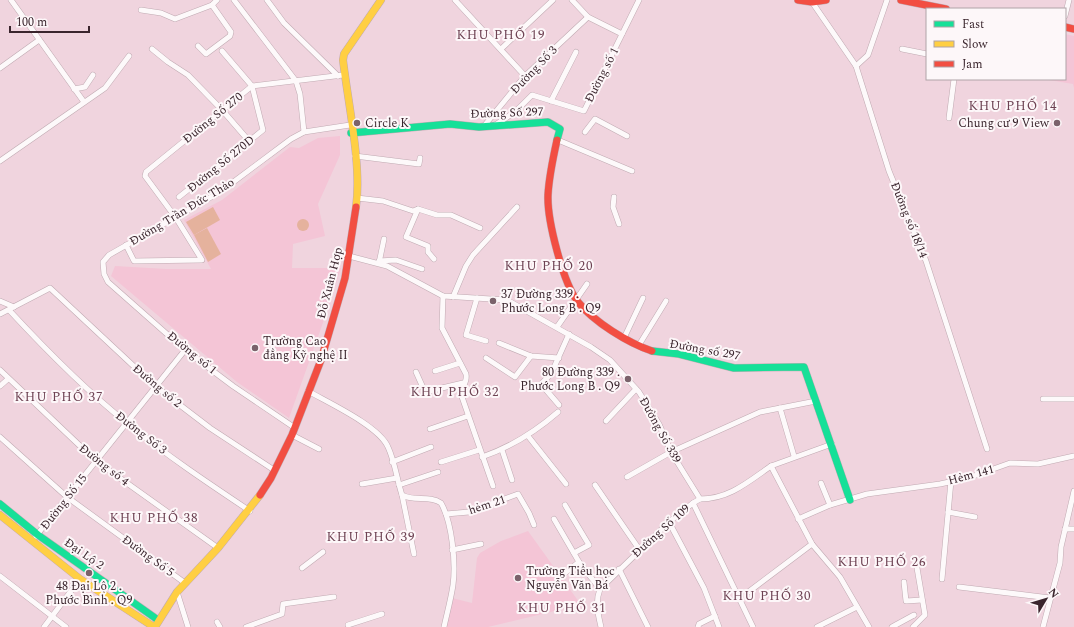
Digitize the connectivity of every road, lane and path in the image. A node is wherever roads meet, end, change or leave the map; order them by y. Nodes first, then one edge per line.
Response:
1 (11, 0) edge
2 (216, 0) edge
3 (234, 0) edge
4 (266, 0) edge
5 (381, 0) edge
6 (456, 0) edge
7 (553, 0) edge
8 (572, 0) edge
9 (639, 0) edge
10 (798, 0) edge
11 (826, 0) edge
12 (887, 0) edge
13 (901, 0) edge
14 (1069, 0) edge
15 (812, 2) junction
16 (212, 5) junction
17 (941, 8) edge
18 (141, 10) dead end
19 (1066, 12) edge
20 (588, 17) junction
21 (622, 34) junction
22 (39, 40) junction
23 (198, 46) dead end
24 (152, 49) dead end
25 (902, 49) dead end
26 (501, 50) junction
27 (222, 51) dead end
28 (576, 52) dead end
29 (926, 54) edge
30 (129, 56) dead end
31 (856, 66) junction
32 (0, 68) edge
33 (93, 75) dead end
34 (341, 76) junction
35 (525, 76) junction
36 (954, 80) edge
37 (296, 81) junction
38 (252, 86) junction
39 (74, 89) junction
40 (551, 101) junction
41 (84, 102) junction
42 (223, 111) junction
43 (948, 118) dead end
44 (350, 125) junction
45 (484, 126) junction
46 (494, 126) junction
47 (304, 132) junction
48 (585, 132) dead end
49 (351, 133) junction
50 (627, 136) dead end
51 (558, 140) junction
52 (249, 141) junction
53 (355, 156) junction
54 (420, 158) dead end
55 (0, 161) edge
56 (632, 171) dead end
57 (614, 197) dead end
58 (179, 198) dead end
59 (357, 198) junction
60 (517, 207) dead end
61 (418, 209) junction
62 (176, 218) junction
63 (619, 224) dead end
64 (480, 228) dead end
65 (384, 239) dead end
66 (126, 245) junction
67 (350, 256) junction
68 (434, 259) dead end
69 (379, 263) junction
70 (103, 265) joint
71 (422, 269) dead end
72 (587, 284) dead end
73 (443, 296) junction
74 (453, 297) junction
75 (477, 298) junction
76 (576, 298) junction
77 (644, 298) dead end
78 (0, 301) edge
79 (666, 301) dead end
80 (14, 306) junction
81 (9, 310) junction
82 (0, 314) edge
83 (557, 327) junction
84 (569, 334) junction
85 (624, 338) junction
86 (486, 341) dead end
87 (499, 343) dead end
88 (639, 345) junction
89 (185, 350) junction
90 (531, 356) junction
91 (486, 358) dead end
92 (559, 358) junction
93 (460, 362) junction
94 (0, 370) edge
95 (435, 371) dead end
96 (416, 372) dead end
97 (8, 379) junction
98 (463, 383) junction
99 (0, 386) edge
100 (155, 386) junction
101 (636, 389) junction
102 (308, 391) junction
103 (1043, 399) dead end
104 (1074, 399) edge
105 (816, 401) junction
106 (559, 405) dead end
107 (780, 408) junction
108 (558, 412) dead end
109 (468, 416) junction
110 (606, 421) dead end
111 (126, 422) junction
112 (430, 429) dead end
113 (293, 432) junction
114 (528, 436) junction
115 (0, 437) edge
116 (832, 444) junction
117 (431, 447) dead end
118 (319, 449) dead end
119 (987, 449) dead end
120 (479, 450) junction
121 (502, 450) junction
122 (671, 452) junction
123 (794, 456) junction
124 (1074, 456) edge
125 (482, 457) junction
126 (96, 461) junction
127 (392, 462) junction
128 (441, 462) dead end
129 (771, 466) junction
130 (274, 470) junction
131 (438, 472) dead end
132 (627, 477) dead end
133 (397, 478) junction
134 (512, 480) dead end
135 (951, 481) junction
136 (821, 483) dead end
137 (362, 484) dead end
138 (566, 484) dead end
139 (595, 485) dead end
140 (399, 486) junction
141 (493, 486) dead end
142 (1074, 490) edge
143 (402, 495) junction
144 (67, 497) junction
145 (700, 499) junction
146 (850, 500) junction
147 (693, 503) junction
148 (0, 504) edge
149 (565, 505) dead end
150 (830, 505) junction
151 (250, 511) junction
152 (9, 512) junction
153 (948, 512) junction
154 (446, 514) junction
155 (976, 517) dead end
156 (1, 518) edge
157 (554, 519) dead end
158 (798, 519) junction
159 (669, 522) junction
160 (534, 525) dead end
161 (1065, 529) junction
162 (1074, 529) edge
163 (38, 535) junction
164 (31, 541) junction
165 (481, 544) dead end
166 (812, 544) junction
167 (218, 548) junction
168 (640, 549) junction
169 (452, 550) junction
170 (323, 552) dead end
171 (574, 553) junction
172 (414, 554) dead end
173 (579, 562) junction
174 (916, 562) dead end
175 (302, 568) dead end
176 (619, 569) junction
177 (0, 576) edge
178 (561, 576) dead end
179 (80, 578) junction
180 (942, 579) dead end
181 (904, 582) dead end
182 (184, 583) junction
183 (959, 587) dead end
184 (600, 589) junction
185 (176, 592) junction
186 (747, 593) dead end
187 (334, 597) dead end
188 (1050, 598) junction
189 (922, 600) junction
190 (857, 607) junction
191 (382, 614) dead end
192 (914, 614) dead end
193 (715, 616) junction
194 (52, 617) junction
195 (348, 624) dead end
196 (156, 625) edge
197 (44, 627) edge
198 (66, 627) edge
199 (188, 627) edge
200 (246, 627) edge
201 (444, 627) edge
202 (601, 627) edge
203 (648, 627) edge
204 (698, 627) edge
205 (719, 627) edge
206 (753, 627) edge
207 (817, 627) edge
208 (869, 627) edge
209 (892, 627) edge
210 (913, 627) edge
211 (1042, 627) edge

1 - 22 street
2 - 16 street
3 - 37 street
4 - 34 street
5 - 34 street, Đỗ Xuân Hợp
6 - 26 street
7 - 26 street
8 - 20 street
9 - 21 street, Đường số 1
10 - 15 street
11 - 15 street
12 - 31 street
13 - 17 street
14 - 19 street
15 - 31 street, Đường số 18/14
16 - 18 street
16 - 23 street
20 - 21 street
20 - 35 street, Đường Số 3
21 - 40 street, Đường số 1
22 - 32 street
22 - 39 street
24 - 42 street
25 - 29 street
26 - 35 street
27 - 38 street
28 - 40 street
30 - 41 street
31 - 119 street, Đường số 18/14
33 - 39 street
34 - 37 street, Đường Số 270
34 - 44 street, Đỗ Xuân Hợp
35 - 45 street, Đường Số 3
36 - 43 street
37 - 38 street, Đường Số 270
37 - 47 street
38 - 42 street, Đường Số 270
38 - 52 street, Đường Số 270D
39 - 41 street
40 - 46 street, Đường số 1
41 - 55 street
42 - 52 street
42 - 62 street, Đường Số 270
44 - 47 street, Đường Trần Đức Thảo
44 - 49 street, Đỗ Xuân Hợp
45 - 46 street, Đường Số 297
45 - 49 street, Đường Số 297
46 - 51 street, Đường Số 297
47 - 62 street, Đường Trần Đức Thảo
48 - 50 street
49 - 53 street, Đỗ Xuân Hợp
51 - 56 street
51 - 76 street
52 - 58 street, Đường Số 270D
53 - 54 street
53 - 59 street, Đỗ Xuân Hợp
57 - 63 street
59 - 61 street
59 - 67 street, Đỗ Xuân Hợp
60 - 74 street
61 - 64 street
61 - 68 street
62 - 66 street, Đường Trần Đức Thảo
62 - 66 street
65 - 69 street
66 - 70 street, Đường Trần Đức Thảo
67 - 69 street, Đường Số 339
67 - 102 street, Đỗ Xuân Hợp
69 - 71 street
69 - 73 street, Đường Số 339
70 - 89 street, Đường số 1
72 - 76 street
73 - 74 street, Đường Số 339
73 - 93 street
74 - 75 street, Đường Số 339
75 - 83 street, Đường Số 339
75 - 86 street
76 - 83 street
76 - 85 street, Đường số 297
77 - 85 street
78 - 80 street
79 - 88 street
80 - 81 street
80 - 100 street, Đường số 2
81 - 82 street
81 - 111 street, Đường Số 3
83 - 84 street, Đường Số 339
84 - 92 street
84 - 101 street, Đường Số 339
85 - 88 street, Đường số 297
87 - 90 street
88 - 105 street, Đường số 297
89 - 100 street, Đường Số 15
89 - 113 street, Đường số 1
90 - 91 street
90 - 92 street
92 - 106 street
93 - 95 street
93 - 98 street
94 - 97 street, Đường số 4
96 - 98 street
97 - 99 street
97 - 126 street, Đường số 4
98 - 109 street
100 - 111 street, Đường Số 15
100 - 130 street, Đường số 2
101 - 110 street
101 - 122 street, Đường Số 339
102 - 113 street, Đỗ Xuân Hợp
102 - 127 street
103 - 104 street
105 - 107 street
105 - 116 street, Đường số 297
107 - 122 street
107 - 123 street
108 - 114 street
109 - 112 street
109 - 120 street
111 - 126 street, Đường Số 15
111 - 151 street, Đường Số 3
113 - 118 street, Đường số 1
113 - 130 street, Đỗ Xuân Hợp
114 - 121 street
114 - 138 street
115 - 144 street, Đường Số 5
116 - 123 street
116 - 146 street, Đường số 297
117 - 127 street
120 - 125 street
120 - 128 street
121 - 125 street
121 - 134 street
122 - 132 street
122 - 145 street, Đường Số 339
123 - 129 street
124 - 135 street, Hẻm 141
125 - 141 street
126 - 144 street, Đường Số 15
126 - 167 street, Đường số 4
127 - 133 street
129 - 145 street
129 - 158 street
130 - 151 street, Đỗ Xuân Hợp
131 - 140 street
133 - 137 street
133 - 140 street
135 - 146 street, Hẻm 141
135 - 153 street
136 - 150 street
139 - 168 street
140 - 143 street
142 - 161 street
143 - 154 street
143 - 172 street
144 - 163 street, Đường Số 15
144 - 182 street, Đường Số 5
145 - 147 street, Đường Số 109
146 - 150 street, Hẻm 141
147 - 159 street, Đường Số 109
147 - 206 street
148 - 152 street, Đại Lộ 2
149 - 171 street
150 - 158 street, Hẻm 141
151 - 167 street, Đỗ Xuân Hợp
152 - 156 street
152 - 163 street, Đại Lộ 2
153 - 155 street
153 - 180 street
154 - 160 street, hẻm 21
154 - 169 street
156 - 164 street, Đại Lộ 2
157 - 171 street
158 - 166 street
159 - 168 street, Đường Số 109
159 - 193 street
161 - 162 street
161 - 188 street
163 - 164 street, Đường Số 15
163 - 196 street, Đại Lộ 2
164 - 179 street, Đại Lộ 2
165 - 169 street
166 - 186 street
166 - 190 street
167 - 182 street, Đỗ Xuân Hợp
168 - 176 street, Đường Số 109
169 - 201 street
170 - 175 street
171 - 173 street
173 - 178 street
173 - 184 street
174 - 189 street
176 - 184 street, Đường Số 109
176 - 203 street
177 - 194 street
179 - 194 street
179 - 196 street, Đại Lộ 2
181 - 189 street
182 - 185 street, Đỗ Xuân Hợp
183 - 188 street
184 - 202 street
185 - 196 street, Đỗ Xuân Hợp
185 - 199 street
187 - 200 street
188 - 211 street
189 - 210 street
190 - 207 street
190 - 208 street
191 - 195 street
192 - 209 street
193 - 204 street
193 - 205 street
194 - 197 street
194 - 198 street

